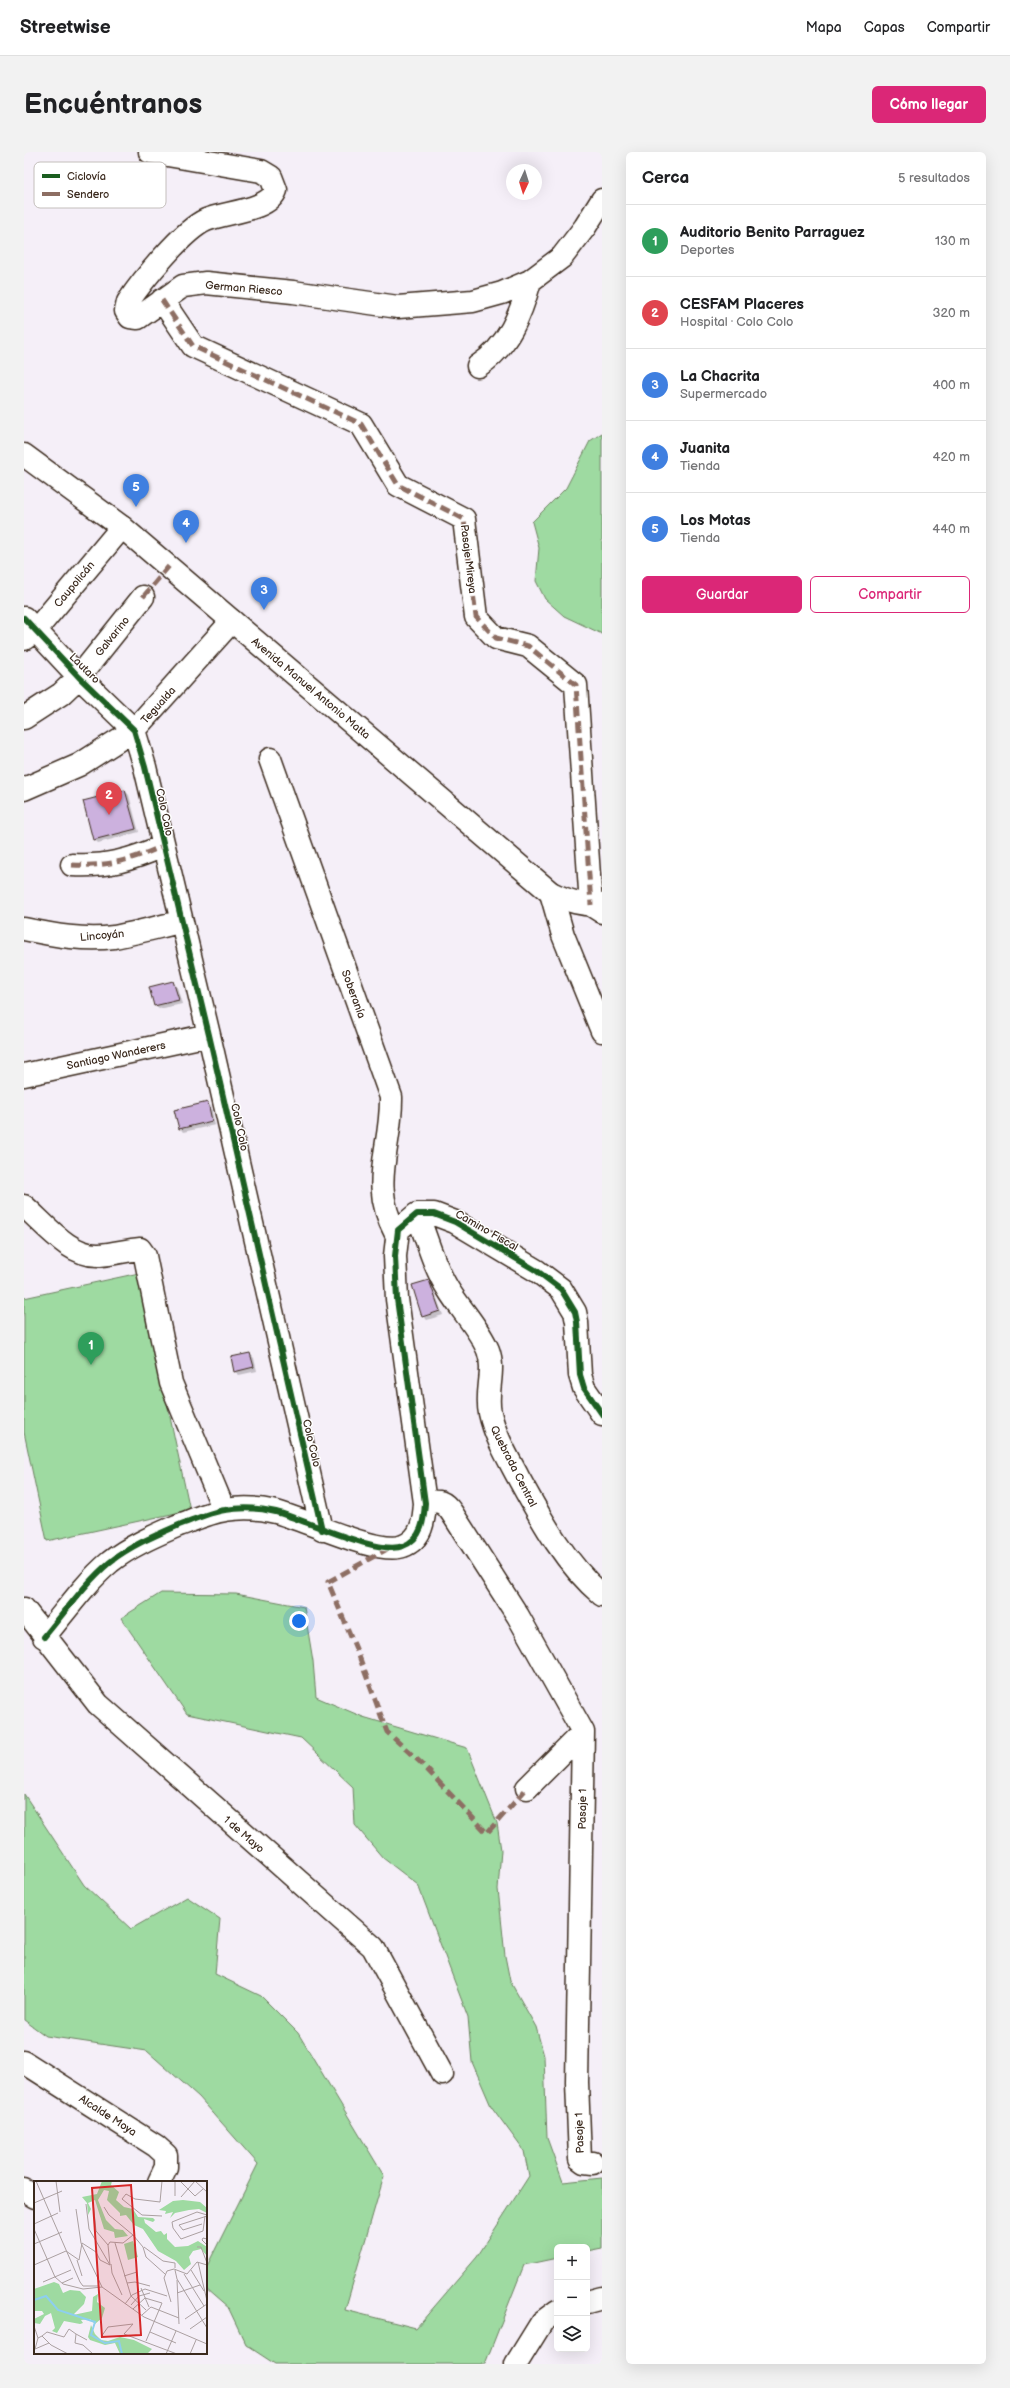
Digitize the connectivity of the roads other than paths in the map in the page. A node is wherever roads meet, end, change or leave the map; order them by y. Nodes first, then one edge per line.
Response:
1 (150, 152) edge
2 (602, 200) edge
3 (530, 282) junction
4 (162, 300) junction
5 (478, 366) dead end
6 (24, 455) edge
7 (122, 527) junction
8 (143, 597) dead end
9 (232, 621) junction
10 (28, 629) edge
11 (79, 677) junction
12 (24, 718) edge
13 (134, 730) junction
14 (270, 759) dead end
15 (24, 789) edge
16 (163, 846) junction
17 (72, 865) dead end
18 (551, 893) junction
19 (598, 907) edge
20 (180, 922) junction
21 (24, 929) edge
22 (602, 1031) edge
23 (209, 1035) junction
24 (24, 1075) edge
25 (24, 1206) edge
26 (416, 1214) junction
27 (396, 1234) junction
28 (602, 1414) edge
29 (425, 1503) junction
30 (224, 1510) junction
31 (322, 1530) junction
32 (602, 1595) edge
33 (24, 1609) edge
34 (44, 1637) junction
35 (583, 1732) junction
36 (526, 1788) dead end
37 (24, 2062) edge
38 (442, 2074) dead end
39 (593, 2163) dead end
40 (159, 2181) edge
41 (24, 2190) edge
42 (34, 2196) edge
43 (602, 2298) edge
44 (590, 2301) edge
45 (554, 2313) edge
46 (516, 2364) edge

1 - 4 street, German Riesco
2 - 3 street, German Riesco
3 - 4 street, German Riesco
3 - 5 street
4 - 19 street, Pasaje Mireya
6 - 7 street, Avenida Manuel Antonio Matta
7 - 9 street, Avenida Manuel Antonio Matta
7 - 10 street, Caupolicán
8 - 11 street, Galvarino
9 - 13 street, Tegualda
9 - 18 street, Avenida Manuel Antonio Matta
10 - 11 street, Lautaro
11 - 12 street, Galvarino
11 - 13 street, Lautaro
13 - 15 street, Tegualda
13 - 16 street, Colo Colo
14 - 27 street, Soberanía
16 - 17 street
16 - 20 street, Colo Colo
18 - 19 street, Avenida Manuel Antonio Matta
18 - 22 street
20 - 21 street, Lincoyán
20 - 23 street, Colo Colo
23 - 24 street, Santiago Wanderers
23 - 31 street, Colo Colo
25 - 30 street
26 - 27 street
26 - 28 street, Camino Fiscal
26 - 32 street, Quebrada Central
27 - 29 street
29 - 31 street
29 - 35 street
30 - 31 street
30 - 34 street
33 - 34 street, 1 de Mayo
34 - 38 street, 1 de Mayo
35 - 36 street
35 - 39 street, Pasaje 1
37 - 40 street, Alcalde Moya
41 - 42 street
43 - 44 street
45 - 46 street

